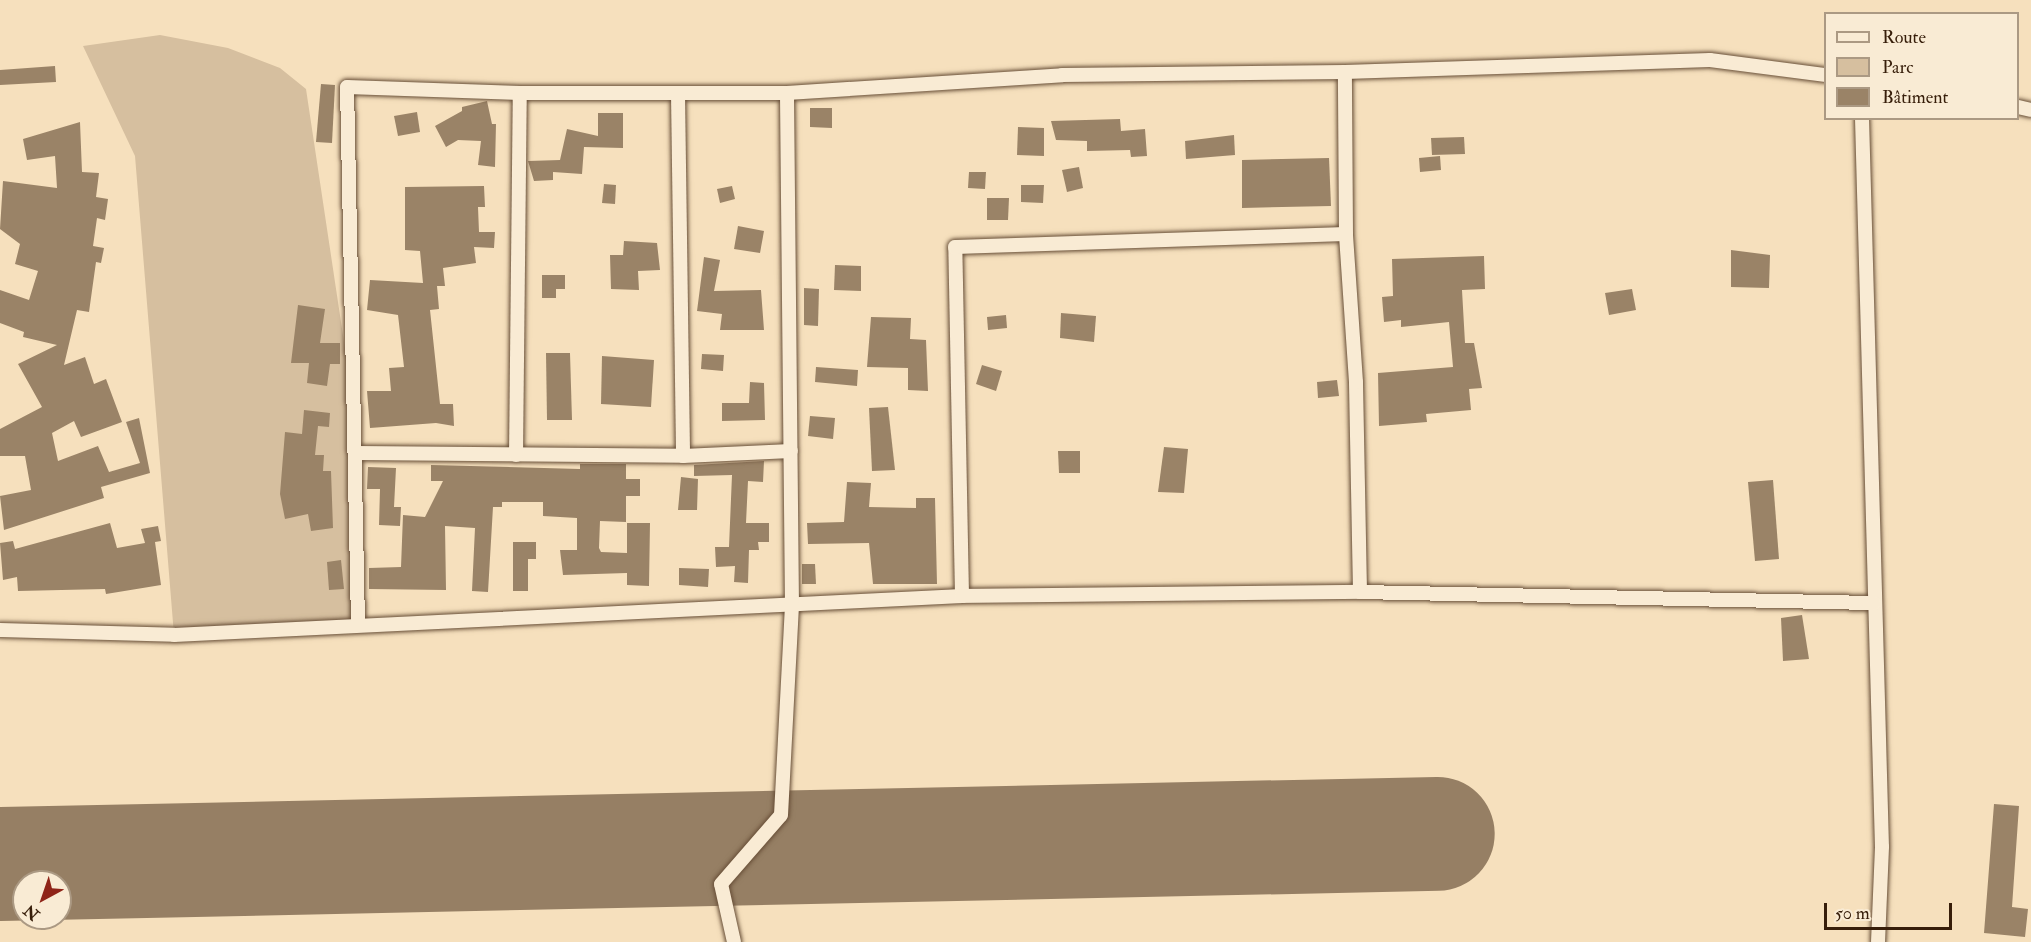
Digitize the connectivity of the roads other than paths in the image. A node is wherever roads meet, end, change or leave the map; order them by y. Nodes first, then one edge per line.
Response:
1 (1345, 72) junction
2 (1824, 75) edge
3 (520, 93) junction
4 (787, 93) junction
5 (678, 94) junction
6 (1862, 120) edge
7 (1346, 234) junction
8 (791, 451) junction
9 (356, 453) junction
10 (516, 455) junction
11 (682, 456) junction
12 (1360, 592) junction
13 (962, 596) junction
14 (1874, 603) junction
15 (792, 607) junction
16 (358, 624) junction
17 (0, 630) edge
18 (734, 942) edge
19 (1878, 942) edge

1 - 2 street
1 - 4 street
1 - 7 street
3 - 5 street
3 - 9 street
3 - 10 street
4 - 5 street
4 - 8 street
5 - 11 street
6 - 14 street
7 - 12 street
7 - 13 street
8 - 11 street
8 - 15 street
9 - 10 street
9 - 16 street
10 - 11 street
12 - 13 street
12 - 14 street
13 - 15 street
14 - 19 street
15 - 16 street
15 - 18 street
16 - 17 street

